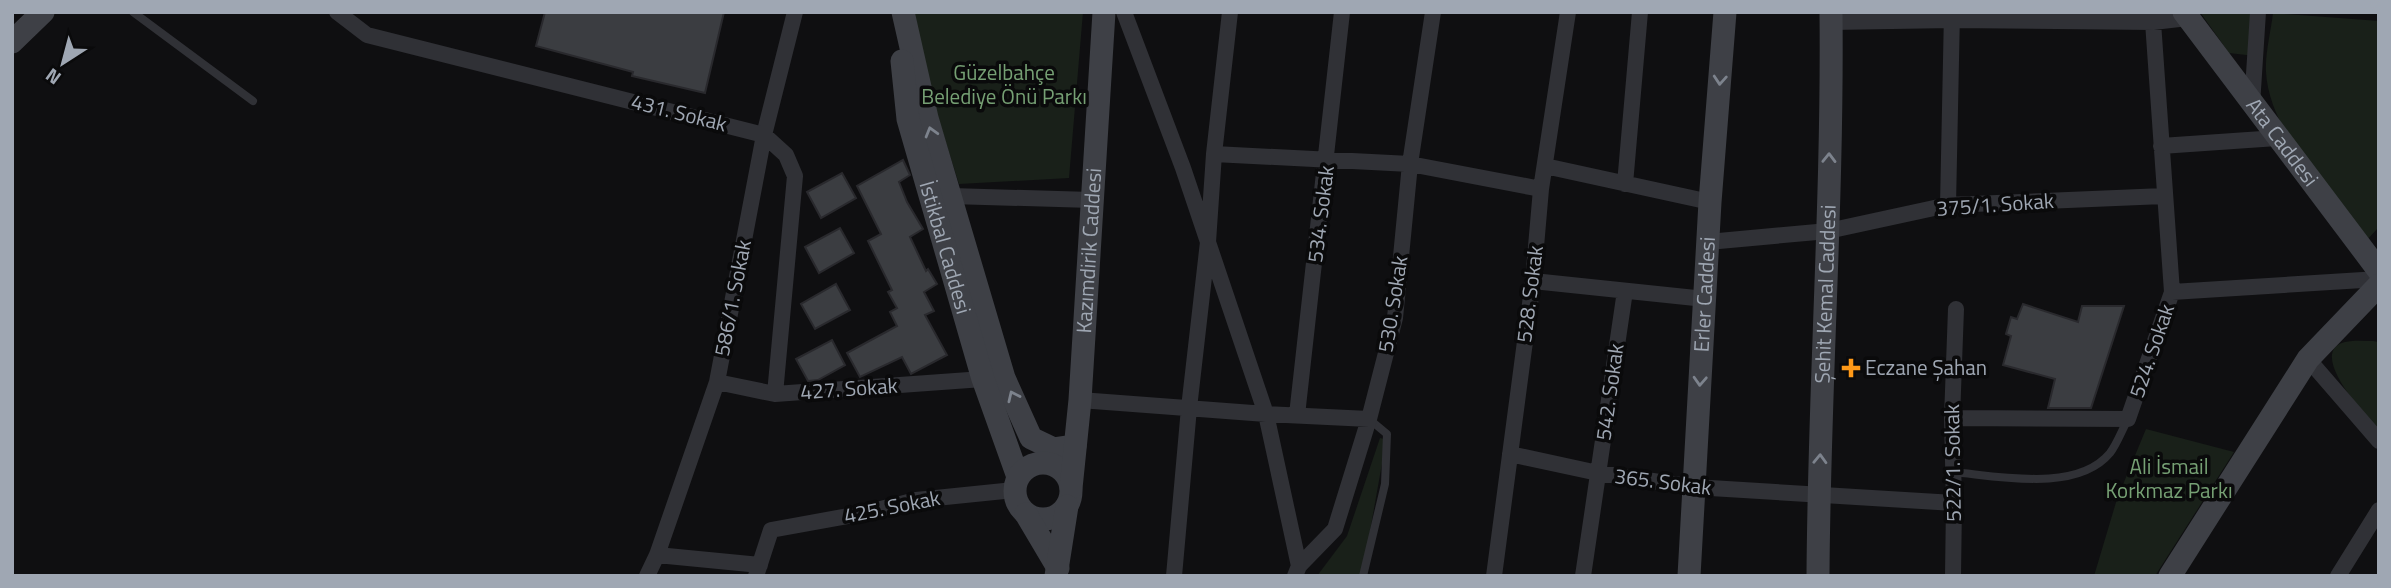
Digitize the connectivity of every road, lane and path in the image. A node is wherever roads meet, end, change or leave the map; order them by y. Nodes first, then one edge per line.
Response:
1 (43, 12) edge
2 (133, 12) edge
3 (337, 12) edge
4 (795, 12) edge
5 (897, 12) edge
6 (903, 12) edge
7 (1104, 12) edge
8 (1124, 12) edge
9 (1230, 12) edge
10 (1342, 12) edge
11 (1433, 12) edge
12 (1568, 12) edge
13 (1640, 12) edge
14 (1725, 12) edge
15 (2258, 12) edge
16 (2186, 15) edge
17 (1952, 16) edge
18 (1831, 17) edge
19 (2153, 22) junction
20 (12, 43) edge
21 (253, 102) dead end
22 (2252, 105) junction
23 (764, 135) junction
24 (2277, 138) junction
25 (2161, 146) junction
26 (1214, 154) junction
27 (1327, 159) junction
28 (1410, 164) junction
29 (1545, 166) junction
30 (1625, 184) junction
31 (1541, 189) junction
32 (951, 196) junction
33 (2164, 196) junction
34 (1092, 200) junction
35 (1710, 202) junction
36 (1948, 205) junction
37 (1828, 231) junction
38 (1209, 242) junction
39 (1708, 242) junction
40 (2379, 271) edge
41 (2379, 279) edge
42 (1533, 281) junction
43 (2379, 285) edge
44 (1625, 290) junction
45 (2172, 292) junction
46 (1705, 299) junction
47 (1956, 309) dead end
48 (2308, 359) junction
49 (983, 379) junction
50 (717, 382) junction
51 (775, 394) junction
52 (1080, 400) junction
53 (1189, 408) junction
54 (1266, 414) junction
55 (1297, 415) junction
56 (1952, 418) junction
57 (1368, 419) junction
58 (2128, 419) junction
59 (1031, 438) junction
60 (2379, 441) edge
61 (1075, 446) junction
62 (1510, 454) junction
63 (1043, 463) junction
64 (1953, 472) junction
65 (1598, 473) junction
66 (1016, 483) junction
67 (1694, 487) junction
68 (1818, 496) junction
69 (1069, 497) junction
70 (1954, 503) junction
71 (2379, 510) edge
72 (1026, 514) junction
73 (657, 555) junction
74 (758, 570) edge
75 (1297, 571) edge
76 (1063, 573) edge
77 (647, 576) edge
78 (1174, 576) edge
79 (1363, 576) edge
80 (1494, 576) edge
81 (1583, 576) edge
82 (1689, 576) edge
83 (1818, 576) edge
84 (1953, 576) edge
85 (2170, 576) edge
86 (2338, 576) edge

1 - 20 main road
2 - 21 lane
3 - 23 street, 431. Sokak
4 - 23 street, 586/1. Sokak
5 - 49 main road, İstikbal Caddesi
32 -> 6 main road
7 - 34 main road, Kazımdirik Caddesi
8 - 38 street
9 - 26 street
10 - 27 street, 534. Sokak
11 - 28 street, 530. Sokak
12 - 29 street, 528. Sokak
13 - 30 street
14 -> 35 main road, Erler Caddesi
15 - 22 street
16 - 19 street
16 - 22 main road, Ata Caddesi
17 - 18 street
17 - 19 street
17 - 36 street
37 -> 18 main road, Şehit Kemal Caddesi
19 - 25 street, 524. Sokak
22 - 24 main road, Ata Caddesi
23 - 50 street, 586/1. Sokak
23 - 51 street
24 - 25 street
24 - 40 main road, Ata Caddesi
25 - 33 street, 524. Sokak
26 - 27 street
26 - 38 street
27 - 28 street
27 - 55 street, 534. Sokak
28 - 31 street
28 - 57 street, 530. Sokak
29 - 30 street
29 - 31 street, 528. Sokak
30 - 35 street
31 - 42 street, 528. Sokak
32 - 34 street
59 -> 32 main road
33 - 36 street, 375/1. Sokak
33 - 45 street, 524. Sokak
34 - 52 main road, Kazımdirik Caddesi
35 - 39 main road, Erler Caddesi
36 - 37 street, 375/1. Sokak
37 - 39 street, 375/1. Sokak
68 -> 37 main road, Şehit Kemal Caddesi
38 - 53 street
38 - 54 street
39 - 46 main road, Erler Caddesi
41 - 45 street
42 - 44 street
42 - 62 street, 528. Sokak
43 - 48 main road
44 - 46 street
44 - 65 street, 542. Sokak
45 - 58 street, 524. Sokak
46 -> 67 main road, Erler Caddesi
47 - 56 street, 522/1. Sokak
48 - 60 street
48 - 85 main road
49 - 51 street, 427. Sokak
49 - 66 main road, İstikbal Caddesi
50 - 51 street, 427. Sokak
50 - 73 street, 586/1. Sokak
52 - 53 street
52 - 61 main road, Kazımdirik Caddesi
53 - 54 street
53 - 78 street
54 - 55 street
54 - 75 street
55 - 57 street
56 - 58 street, 524. Sokak
56 - 64 street, 522/1. Sokak
57 - 75 street, 530. Sokak
57 - 79 lane
58 - 64 lane
59 - 61 main road
59 - 63 main road
61 - 69 main road, Kazımdirik Caddesi
62 - 65 street, 365. Sokak
62 - 80 street, 528. Sokak
63 - 66 main road
63 - 69 main road
64 - 70 street, 522/1. Sokak
65 - 67 street, 365. Sokak
65 - 81 street, 542. Sokak
66 - 72 main road
66 - 74 street, 425. Sokak
67 - 68 street, 365. Sokak
67 - 82 main road, Erler Caddesi
68 - 70 street, 365. Sokak
68 - 83 main road, Şehit Kemal Caddesi
69 - 72 main road
69 - 76 main road, Kazımdirik Caddesi
70 - 84 street, 522/1. Sokak
71 - 86 street
72 - 76 main road
73 - 74 street
73 - 77 street, 586/1. Sokak

